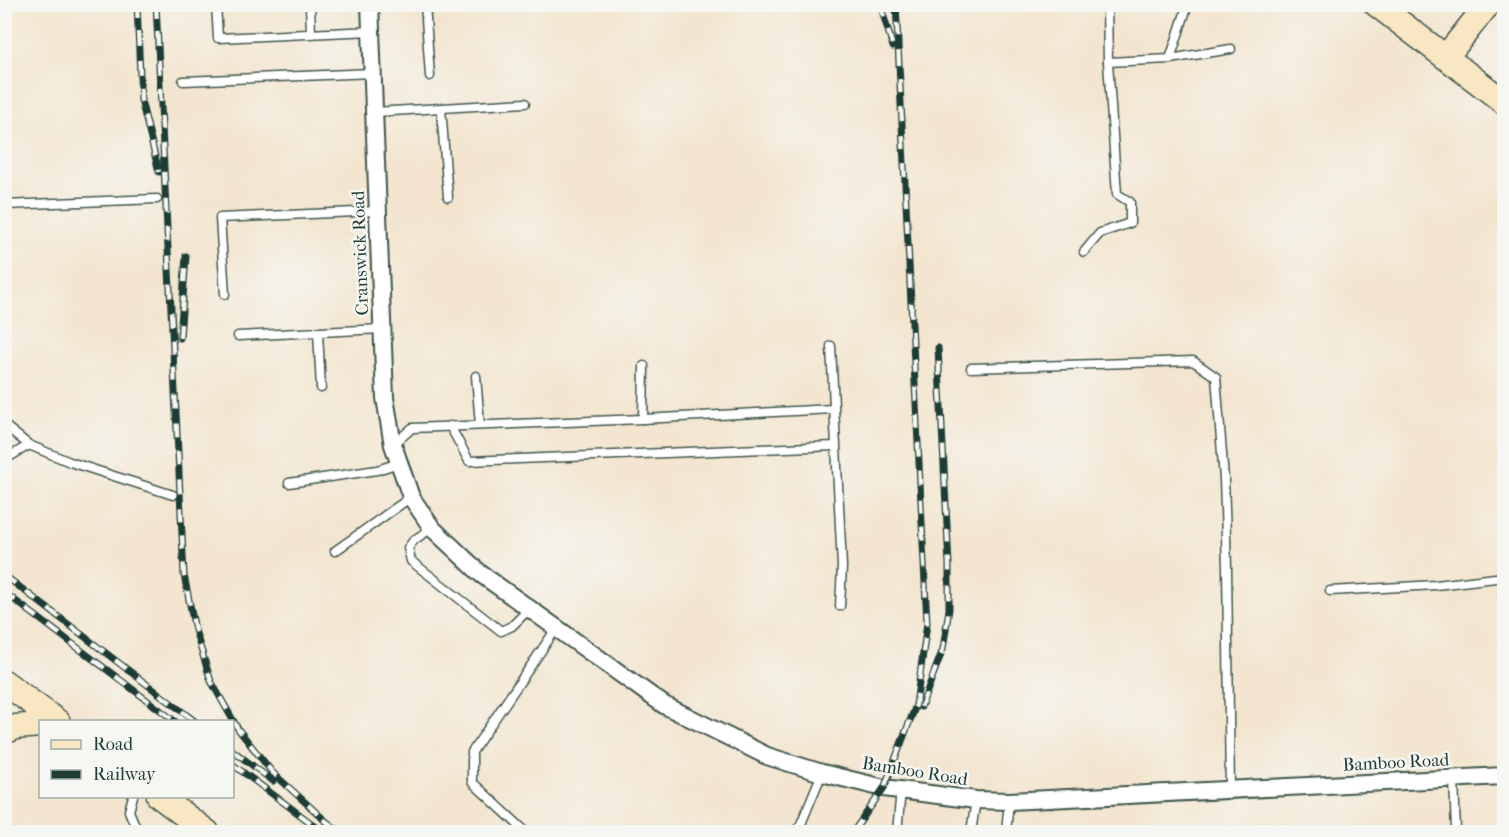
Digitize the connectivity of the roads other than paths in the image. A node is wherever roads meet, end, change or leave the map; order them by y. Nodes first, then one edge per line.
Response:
1 (216, 4) edge
2 (310, 4) edge
3 (370, 4) edge
4 (425, 4) edge
5 (1107, 4) edge
6 (1188, 4) edge
7 (1376, 4) edge
8 (1488, 4) edge
9 (372, 31) junction
10 (311, 34) junction
11 (1231, 49) dead end
12 (1446, 57) junction
13 (1170, 59) junction
14 (1108, 62) junction
15 (374, 73) junction
16 (430, 76) dead end
17 (183, 81) dead end
18 (1504, 102) edge
19 (525, 103) dead end
20 (441, 108) junction
21 (375, 112) junction
22 (448, 197) dead end
23 (157, 199) dead end
24 (4, 205) edge
25 (378, 211) junction
26 (1084, 252) dead end
27 (225, 294) dead end
28 (382, 329) junction
29 (318, 332) junction
30 (238, 336) dead end
31 (831, 346) dead end
32 (644, 366) dead end
33 (971, 368) dead end
34 (476, 376) dead end
35 (321, 387) dead end
36 (833, 409) junction
37 (643, 419) junction
38 (480, 424) junction
39 (4, 425) edge
40 (450, 426) junction
41 (393, 445) junction
42 (30, 446) junction
43 (835, 446) junction
44 (4, 460) edge
45 (399, 463) junction
46 (289, 483) dead end
47 (173, 495) dead end
48 (411, 497) junction
49 (432, 528) junction
50 (335, 550) dead end
51 (1504, 577) edge
52 (1330, 591) dead end
53 (840, 606) dead end
54 (528, 609) junction
55 (556, 629) junction
56 (4, 682) edge
57 (55, 720) edge
58 (39, 724) edge
59 (4, 732) edge
60 (822, 773) junction
61 (1504, 776) edge
62 (1454, 779) junction
63 (901, 790) junction
64 (1230, 790) junction
65 (132, 798) edge
66 (162, 798) edge
67 (976, 800) junction
68 (1009, 801) junction
69 (136, 832) edge
70 (207, 832) edge
71 (526, 832) edge
72 (795, 832) edge
73 (897, 832) edge
74 (971, 832) edge
75 (1006, 832) edge
76 (1456, 832) edge

1 - 10 lane
2 - 10 lane
3 - 9 street, Cranswick Road
4 - 16 lane
5 - 14 lane
6 - 13 lane
7 - 12 street
8 - 12 street
9 - 10 lane
9 - 15 street, Cranswick Road
11 - 13 lane
12 - 18 street
13 - 14 lane
14 - 26 lane
15 - 17 lane
15 - 21 street, Cranswick Road
19 - 20 lane
20 - 21 lane
20 - 22 lane
21 - 25 street, Cranswick Road
23 - 24 lane
25 - 27 lane
25 - 28 street, Cranswick Road
28 - 29 lane
28 - 41 street, Cranswick Road
29 - 30 lane
29 - 35 lane
31 - 36 lane
32 - 37 lane
33 - 64 lane
34 - 38 lane
36 - 37 lane
36 - 43 lane
37 - 38 lane
38 - 40 lane
39 - 42 lane
40 - 41 lane
40 - 43 lane
41 - 45 street, Cranswick Road
42 - 44 lane
42 - 47 lane
43 - 53 lane
45 - 46 lane
45 - 48 street, Cranswick Road
48 - 49 street, Bamboo Road
48 - 50 lane
49 - 54 street, Bamboo Road
49 - 54 lane
51 - 52 lane
54 - 55 street, Bamboo Road
55 - 60 street, Bamboo Road
55 - 71 lane
56 - 57 street
58 - 59 street
60 - 63 street, Bamboo Road
60 - 72 lane
61 - 62 street, Bamboo Road
62 - 64 street, Bamboo Road
62 - 76 lane
63 - 67 street, Bamboo Road
63 - 73 lane
64 - 68 street, Bamboo Road
65 - 69 lane
66 - 70 street
67 - 68 street, Bamboo Road
67 - 74 lane
68 - 75 lane

